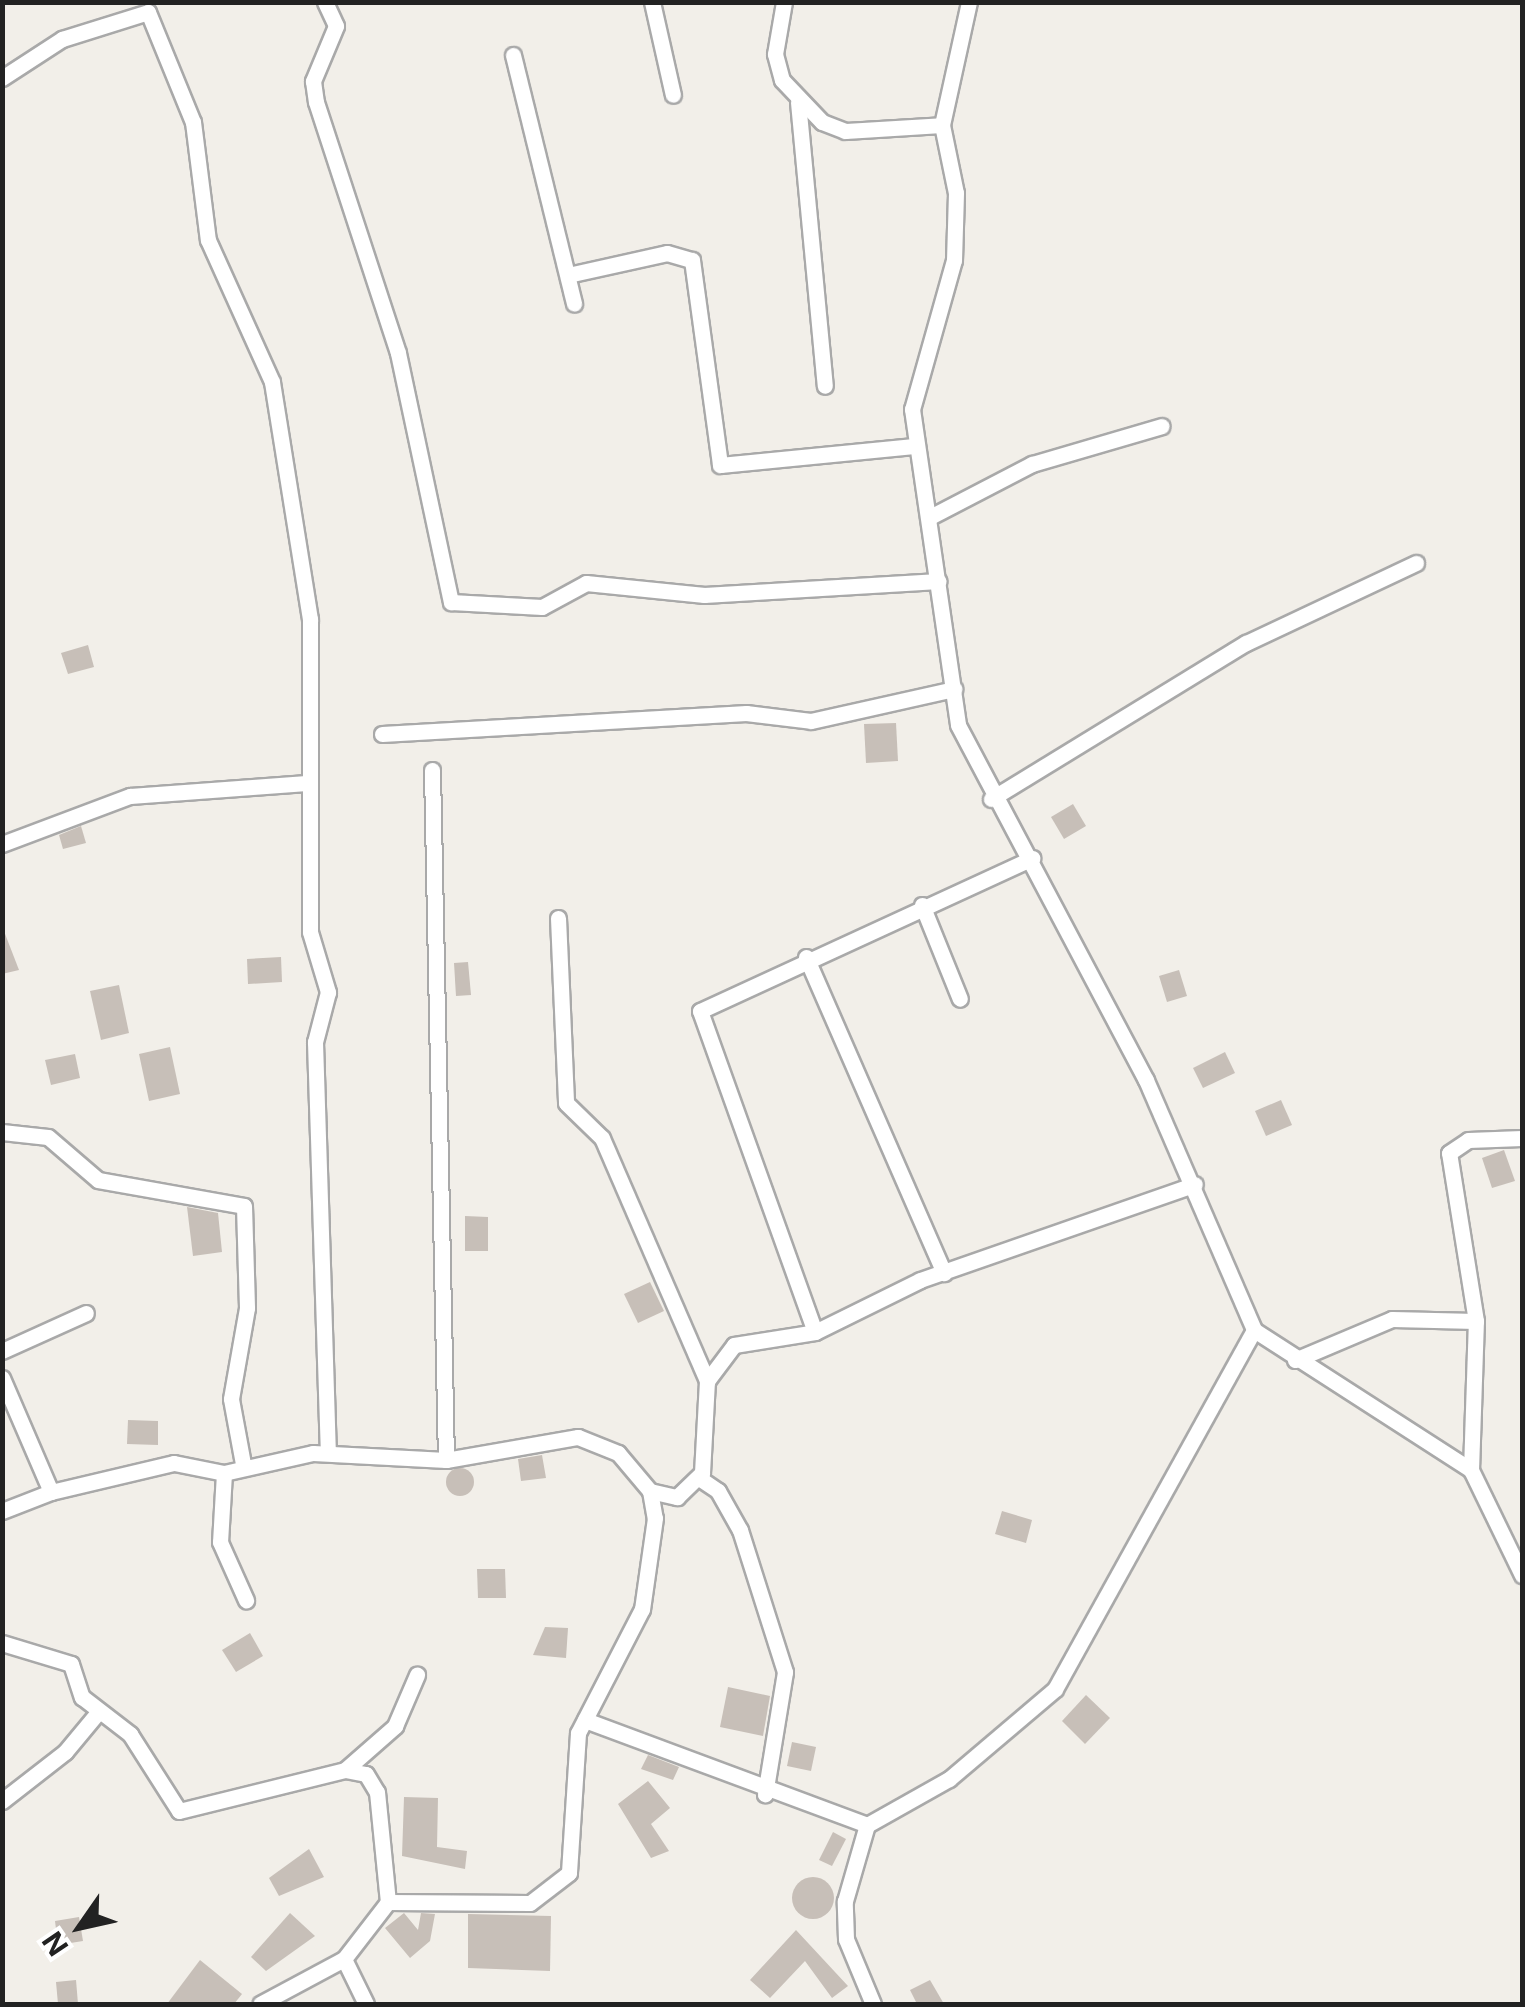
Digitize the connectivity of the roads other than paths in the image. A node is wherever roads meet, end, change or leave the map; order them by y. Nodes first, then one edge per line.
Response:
1 (325, 2) edge
2 (652, 2) edge
3 (784, 2) edge
4 (970, 2) edge
5 (151, 5) edge
6 (513, 55) dead end
7 (2, 78) edge
8 (673, 95) dead end
9 (798, 102) junction
10 (942, 125) junction
11 (568, 275) junction
12 (574, 304) dead end
13 (825, 386) dead end
14 (1162, 426) dead end
15 (914, 446) junction
16 (932, 516) junction
17 (1416, 564) dead end
18 (939, 582) junction
19 (954, 689) junction
20 (382, 734) dead end
21 (432, 770) dead end
22 (307, 783) junction
23 (990, 798) junction
24 (2, 844) edge
25 (1032, 858) junction
26 (922, 905) junction
27 (558, 918) dead end
28 (806, 957) junction
29 (960, 999) dead end
30 (2, 1132) edge
31 (1522, 1138) edge
32 (1195, 1184) junction
33 (944, 1273) junction
34 (86, 1314) dead end
35 (1476, 1321) junction
36 (1254, 1330) junction
37 (816, 1332) junction
38 (2, 1352) edge
39 (1295, 1360) junction
40 (2, 1378) edge
41 (707, 1381) junction
42 (328, 1452) junction
43 (446, 1460) junction
44 (244, 1464) junction
45 (1471, 1470) junction
46 (224, 1472) junction
47 (698, 1478) junction
48 (650, 1491) junction
49 (51, 1492) junction
50 (677, 1496) junction
51 (2, 1511) edge
52 (655, 1518) junction
53 (1522, 1575) edge
54 (246, 1600) dead end
55 (2, 1643) edge
56 (417, 1675) dead end
57 (99, 1711) junction
58 (585, 1720) junction
59 (345, 1770) junction
60 (765, 1794) junction
61 (2, 1802) edge
62 (868, 1825) junction
63 (388, 1902) junction
64 (344, 1959) junction
65 (260, 2004) edge
66 (366, 2004) edge
67 (873, 2004) edge

1 - 18 street
2 - 8 street
3 - 9 street
4 - 10 street
5 - 7 street
5 - 22 street
6 - 11 street
9 - 10 street
9 - 13 street
10 - 15 street
11 - 12 street
11 - 15 street
14 - 16 street
15 - 16 street
16 - 18 street
17 - 23 street
18 - 19 street
19 - 20 street
19 - 23 street
21 - 43 street
22 - 24 street
22 - 42 street
23 - 25 street
25 - 26 street
25 - 32 street
26 - 28 street
26 - 29 street
27 - 41 street
28 - 33 street
28 - 37 street
30 - 44 street
31 - 35 street
32 - 33 street
32 - 36 street
33 - 37 street
34 - 38 street
35 - 39 street
35 - 45 street
36 - 39 street
36 - 62 street
37 - 41 street
39 - 45 street
40 - 49 street
41 - 47 street
42 - 43 street
42 - 44 street
43 - 48 street
44 - 46 street
45 - 53 street
46 - 49 street
46 - 54 street
47 - 50 street
47 - 60 street
48 - 50 street
48 - 52 street
49 - 51 street
50 - 52 street
52 - 58 street
55 - 57 street
56 - 59 street
57 - 59 street
57 - 61 street
58 - 60 street
58 - 63 street
59 - 63 street
60 - 62 street
62 - 67 street
63 - 64 street
64 - 65 street
64 - 66 street

